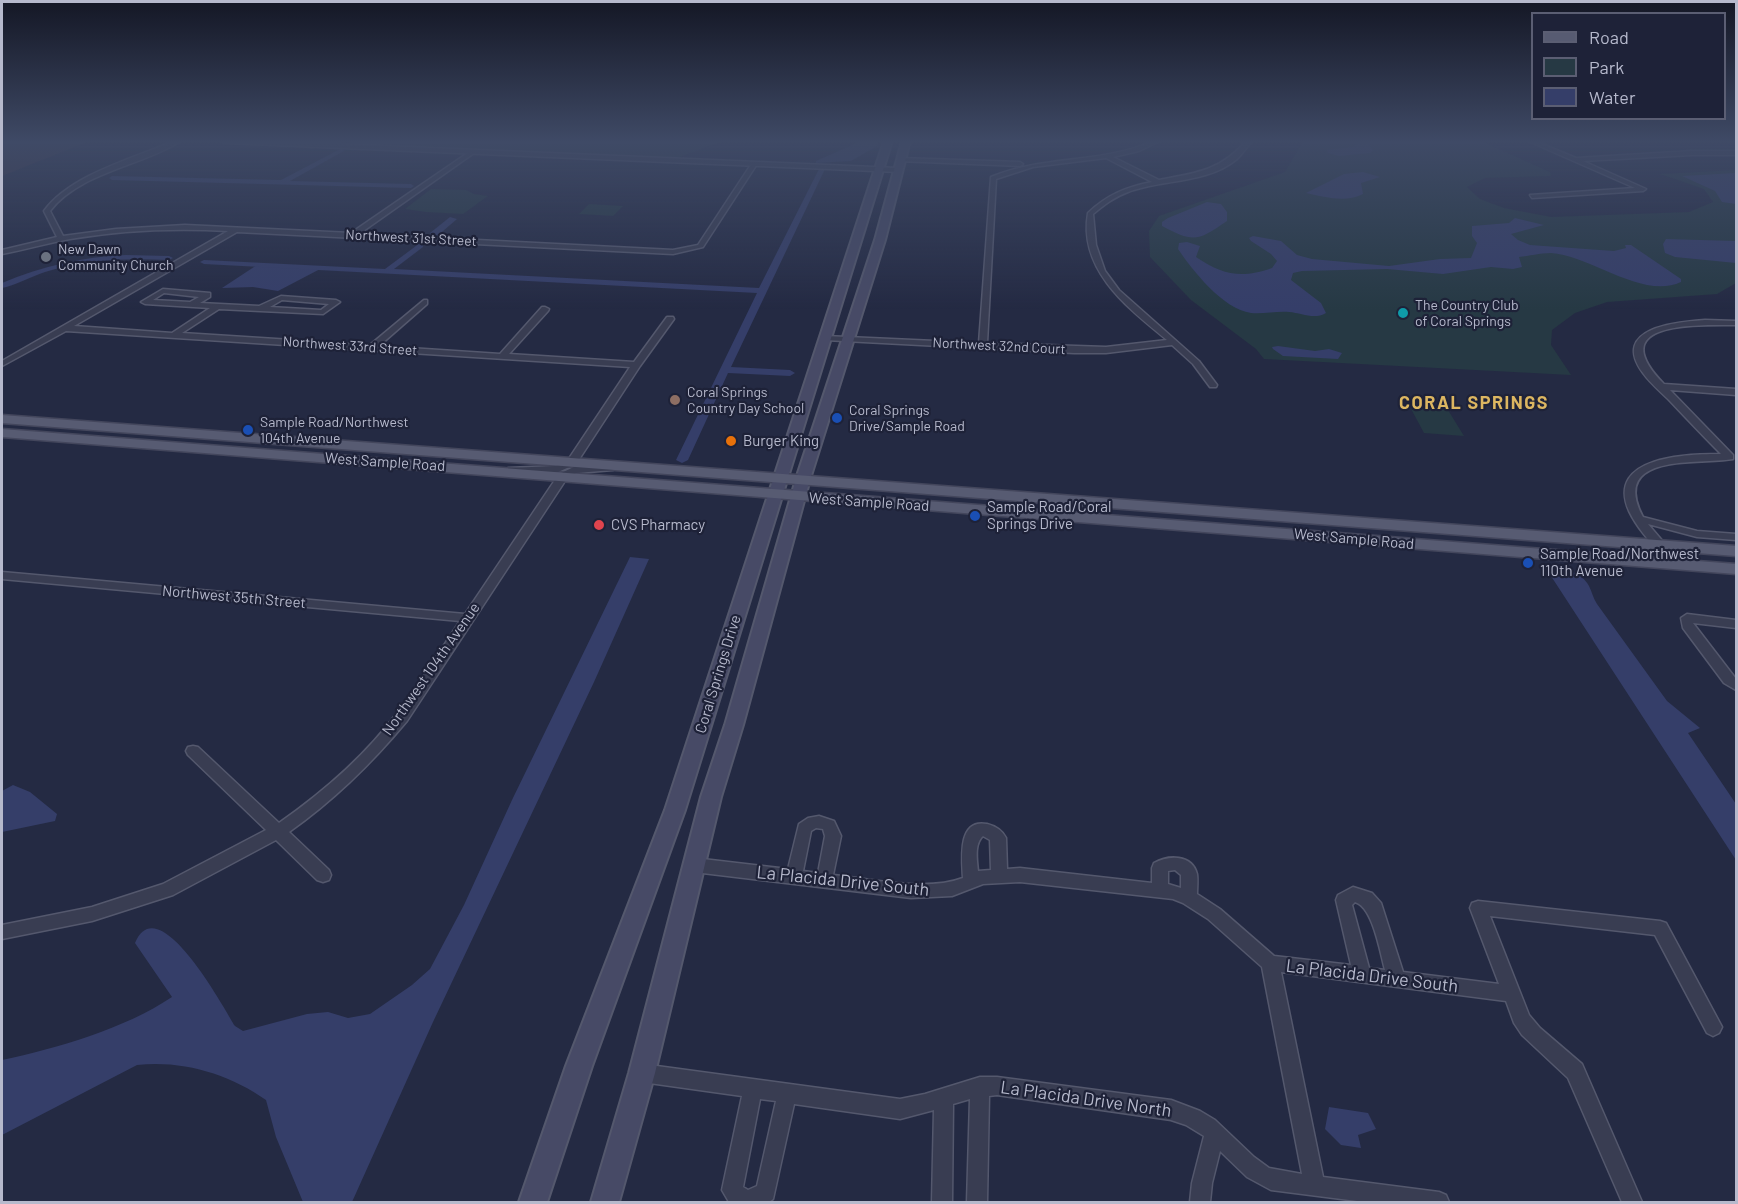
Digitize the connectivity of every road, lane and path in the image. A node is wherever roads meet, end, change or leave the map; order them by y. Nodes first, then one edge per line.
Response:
1 (57, 197) edge
2 (407, 197) edge
3 (733, 197) edge
4 (870, 197) edge
5 (891, 197) edge
6 (992, 197) edge
7 (1107, 197) edge
8 (236, 230) junction
9 (353, 235) junction
10 (61, 238) junction
11 (2, 252) edge
12 (424, 302) dead end
13 (192, 304) junction
14 (218, 306) junction
15 (228, 306) junction
16 (261, 308) junction
17 (545, 309) dead end
18 (670, 319) dead end
19 (1737, 323) edge
20 (64, 328) junction
21 (174, 335) junction
22 (190, 336) junction
23 (825, 338) junction
24 (848, 339) junction
25 (1174, 342) junction
26 (983, 345) junction
27 (372, 348) junction
28 (503, 356) junction
29 (2, 364) edge
30 (636, 365) junction
31 (1213, 385) dead end
32 (1662, 387) junction
33 (1737, 392) edge
34 (2, 419) edge
35 (2, 433) edge
36 (227, 436) junction
37 (286, 440) junction
38 (142, 444) junction
39 (209, 449) junction
40 (1733, 458) edge
41 (572, 462) junction
42 (634, 466) junction
43 (485, 470) junction
44 (563, 476) junction
45 (778, 486) junction
46 (800, 488) junction
47 (1640, 519) junction
48 (1737, 537) edge
49 (1660, 545) junction
50 (1737, 551) edge
51 (1676, 564) junction
52 (1737, 569) edge
53 (2, 575) edge
54 (467, 618) junction
55 (1737, 624) edge
56 (1737, 685) edge
57 (193, 751) dead end
58 (279, 831) junction
59 (694, 866) junction
60 (999, 874) junction
61 (323, 875) dead end
62 (794, 877) junction
63 (824, 880) junction
64 (971, 881) junction
65 (1160, 890) junction
66 (1189, 898) junction
67 (2, 932) edge
68 (1270, 963) junction
69 (1362, 975) junction
70 (1396, 980) junction
71 (1512, 994) junction
72 (1713, 1027) dead end
73 (642, 1073) junction
74 (980, 1086) junction
75 (753, 1088) junction
76 (787, 1093) junction
77 (944, 1097) junction
78 (1215, 1132) junction
79 (1315, 1186) junction
80 (1434, 1202) edge
81 (533, 1203) edge
82 (605, 1203) edge
83 (942, 1203) edge
84 (977, 1203) edge
85 (1200, 1203) edge
86 (1439, 1203) edge
87 (1632, 1203) edge

1 - 10 street
2 - 9 street
3 - 9 street, Northwest 31st Street
4 - 23 main road, Coral Springs Drive
5 - 24 main road, Coral Springs Drive
6 - 26 street
7 - 25 street
8 - 9 street, Northwest 31st Street
8 - 10 street, Northwest 31st Street
8 - 20 street
10 - 11 street, Northwest 31st Street
12 - 27 street
13 - 13 street
13 - 14 street
14 - 15 street
14 - 21 street
15 - 16 street
15 - 22 street
16 - 16 street
17 - 28 street
18 - 30 street
19 - 32 street
20 - 21 street, Northwest 33rd Street
20 - 29 street
21 - 22 street, Northwest 33rd Street
22 - 27 street, Northwest 33rd Street
23 - 24 street, Northwest 32nd Court
23 - 45 main road, Coral Springs Drive
24 - 26 street, Northwest 32nd Court
24 - 46 main road, Coral Springs Drive
25 - 26 street, Northwest 32nd Court
25 - 31 street
27 - 28 street, Northwest 33rd Street
28 - 30 street, Northwest 33rd Street
30 - 41 street
32 - 33 street
32 - 40 street
34 - 36 main road, West Sample Road
35 - 38 main road, West Sample Road
36 - 37 main road, West Sample Road
36 - 38 main road
37 - 39 main road
37 - 41 main road, West Sample Road
38 - 39 main road, West Sample Road
39 - 43 main road, West Sample Road
40 - 47 street
41 - 42 main road, West Sample Road
41 - 43 street
42 - 44 street
42 - 45 main road, West Sample Road
43 - 44 main road, West Sample Road
44 - 45 main road, West Sample Road
44 - 54 street, Northwest 104th Avenue
45 - 46 main road, West Sample Road
45 - 81 main road, Coral Springs Drive
46 - 49 main road, West Sample Road
46 - 51 main road, West Sample Road
46 - 59 main road, Coral Springs Drive
47 - 48 street
47 - 49 street
49 - 50 main road, West Sample Road
49 - 51 street
51 - 52 main road, West Sample Road
53 - 54 street, Northwest 35th Street
54 - 58 street, Northwest 104th Avenue
55 - 56 street
57 - 58 street
58 - 61 street
58 - 67 street, Northwest 104th Avenue
59 - 62 street, La Placida Drive South
59 - 73 main road, Coral Springs Drive
60 - 64 street, La Placida Drive South
60 - 64 street
60 - 65 street, La Placida Drive South
62 - 63 street, La Placida Drive South
62 - 63 street
63 - 64 street, La Placida Drive South
65 - 66 street, La Placida Drive South
65 - 66 street
66 - 68 street, La Placida Drive South
68 - 69 street, La Placida Drive South
68 - 79 street
69 - 70 street, La Placida Drive South
69 - 70 street
70 - 71 street, La Placida Drive South
71 - 72 street
71 - 87 street
73 - 75 street, La Placida Drive North
73 - 82 main road, Coral Springs Drive
74 - 77 street, La Placida Drive North
74 - 78 street, La Placida Drive North
74 - 84 street
75 - 76 street, La Placida Drive North
75 - 76 street
76 - 77 street, La Placida Drive North
77 - 83 street
78 - 79 street, La Placida Drive North
78 - 85 street
79 - 80 street, La Placida Drive North
80 - 86 street, La Placida Drive North

